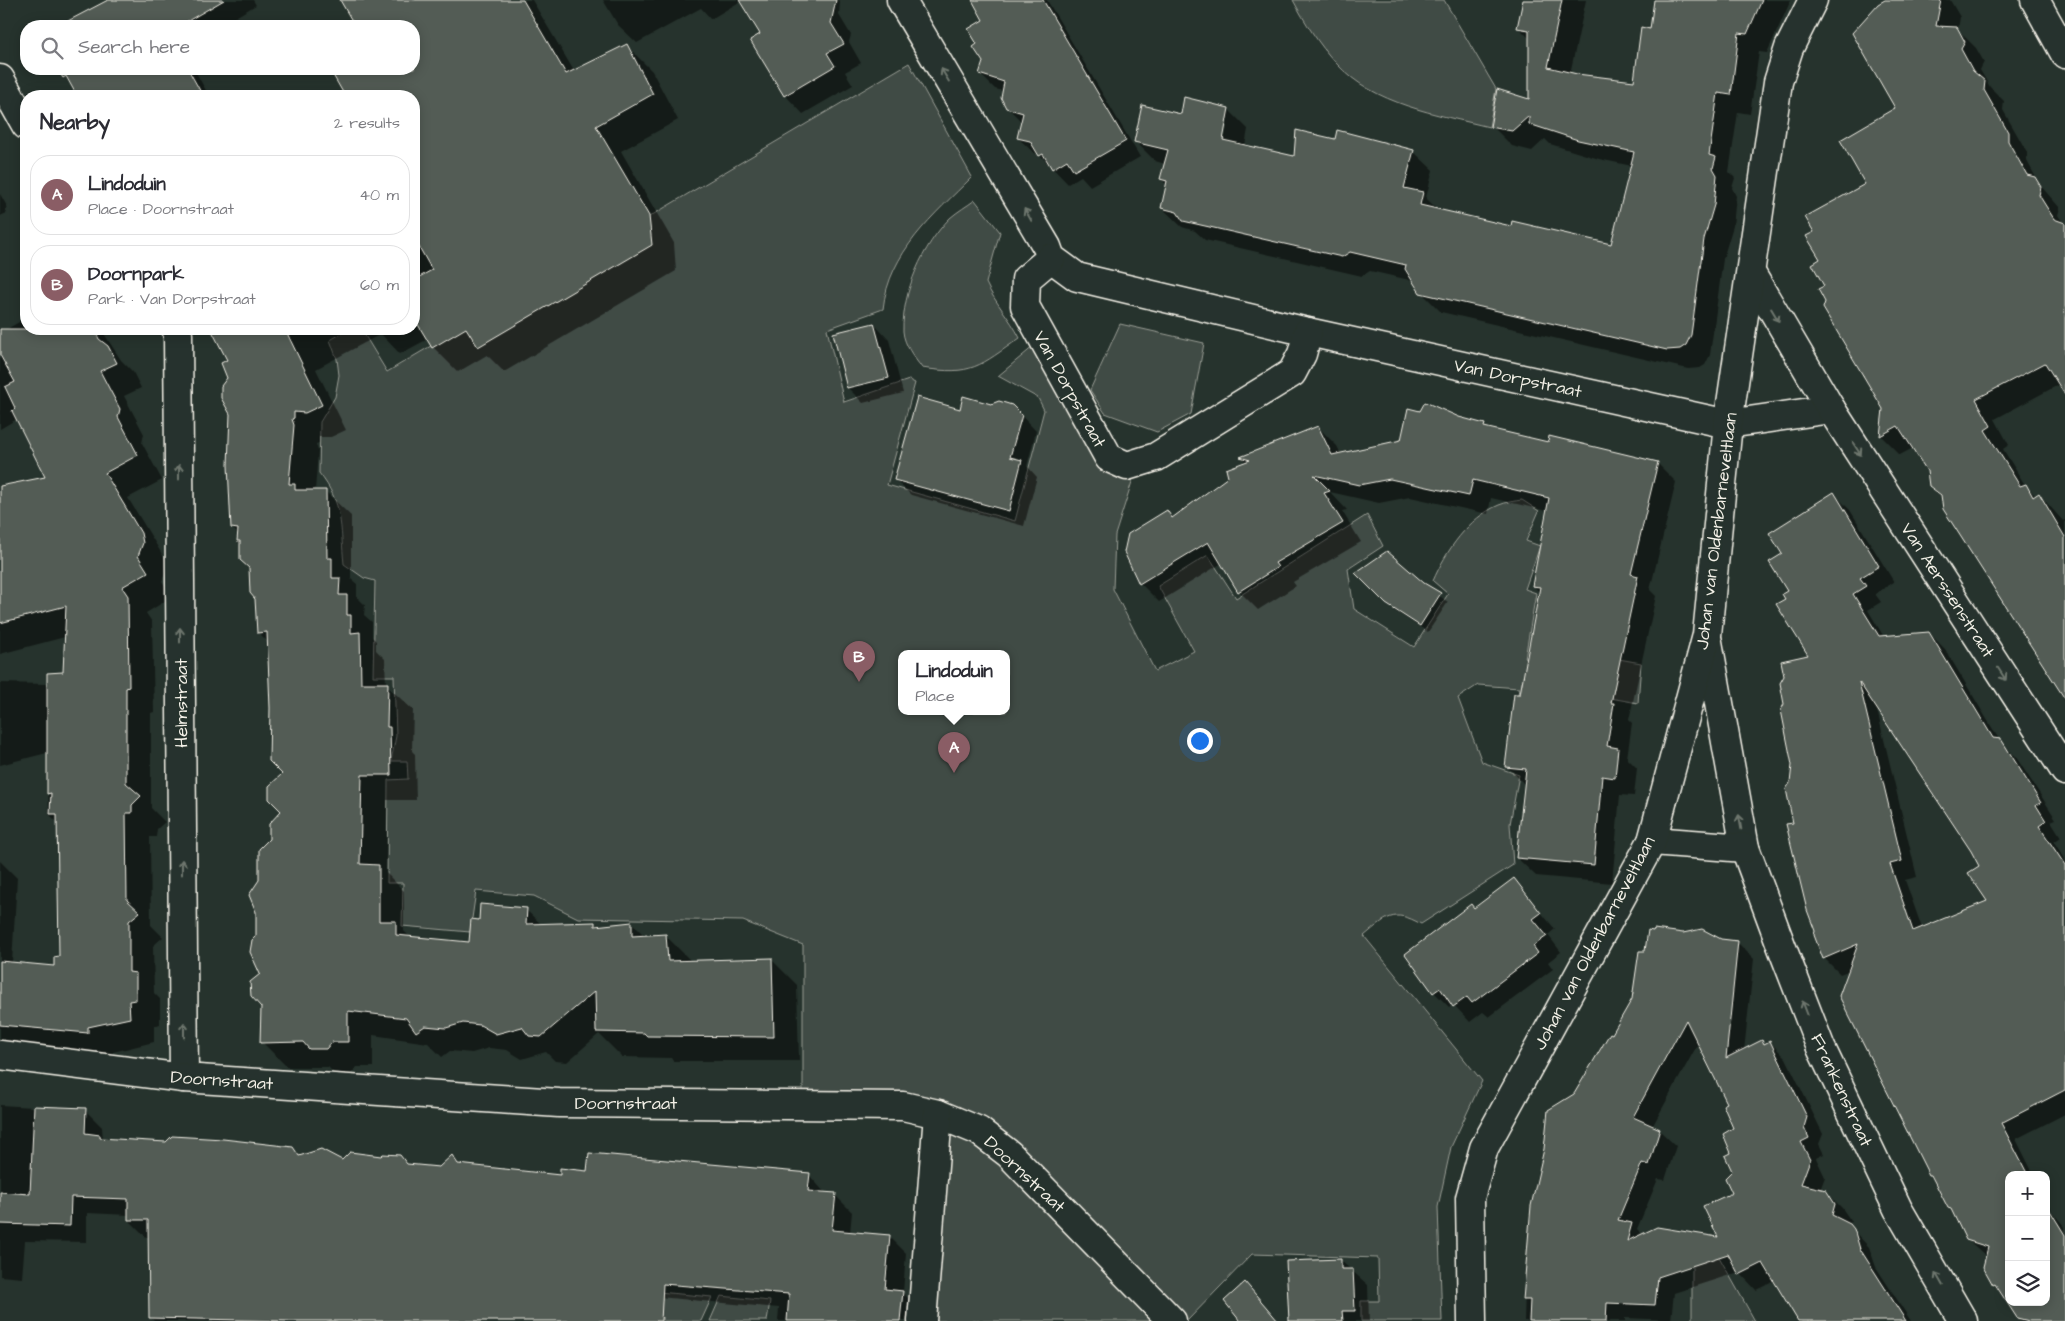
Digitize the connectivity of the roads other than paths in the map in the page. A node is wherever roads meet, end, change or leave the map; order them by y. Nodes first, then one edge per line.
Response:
1 (901, 0) edge
2 (1813, 0) edge
3 (2034, 0) edge
4 (2065, 54) edge
5 (0, 79) edge
6 (20, 114) edge
7 (1051, 258) junction
8 (1751, 273) junction
9 (1308, 332) junction
10 (178, 335) edge
11 (1831, 408) junction
12 (1728, 424) junction
13 (1707, 635) junction
14 (2065, 771) edge
15 (1652, 841) junction
16 (1745, 848) junction
17 (0, 1055) edge
18 (184, 1078) junction
19 (938, 1114) junction
20 (922, 1321) edge
21 (1172, 1321) edge
22 (1472, 1321) edge
23 (1963, 1321) edge

7 -> 1 street, Van Dorpstraat
2 - 8 street, Johan van Oldenbarneveltlaan
3 - 4 street
5 - 6 street
7 - 9 street, Van Dorpstraat
7 - 9 street, Van Dorpstraat
8 -> 11 street, Van Aerssenstraat
8 - 12 street, Johan van Oldenbarneveltlaan
9 - 12 street, Van Dorpstraat
18 -> 10 street, Helmstraat
11 - 12 street
11 -> 14 street, Van Aerssenstraat
12 - 13 street, Johan van Oldenbarneveltlaan
13 - 15 street, Johan van Oldenbarneveltlaan
16 -> 13 street, Frankenstraat
15 - 16 street
15 - 22 street, Johan van Oldenbarneveltlaan
23 -> 16 street, Frankenstraat
17 - 18 street, Doornstraat
18 - 19 street, Doornstraat
19 - 20 street
19 - 21 street, Doornstraat

